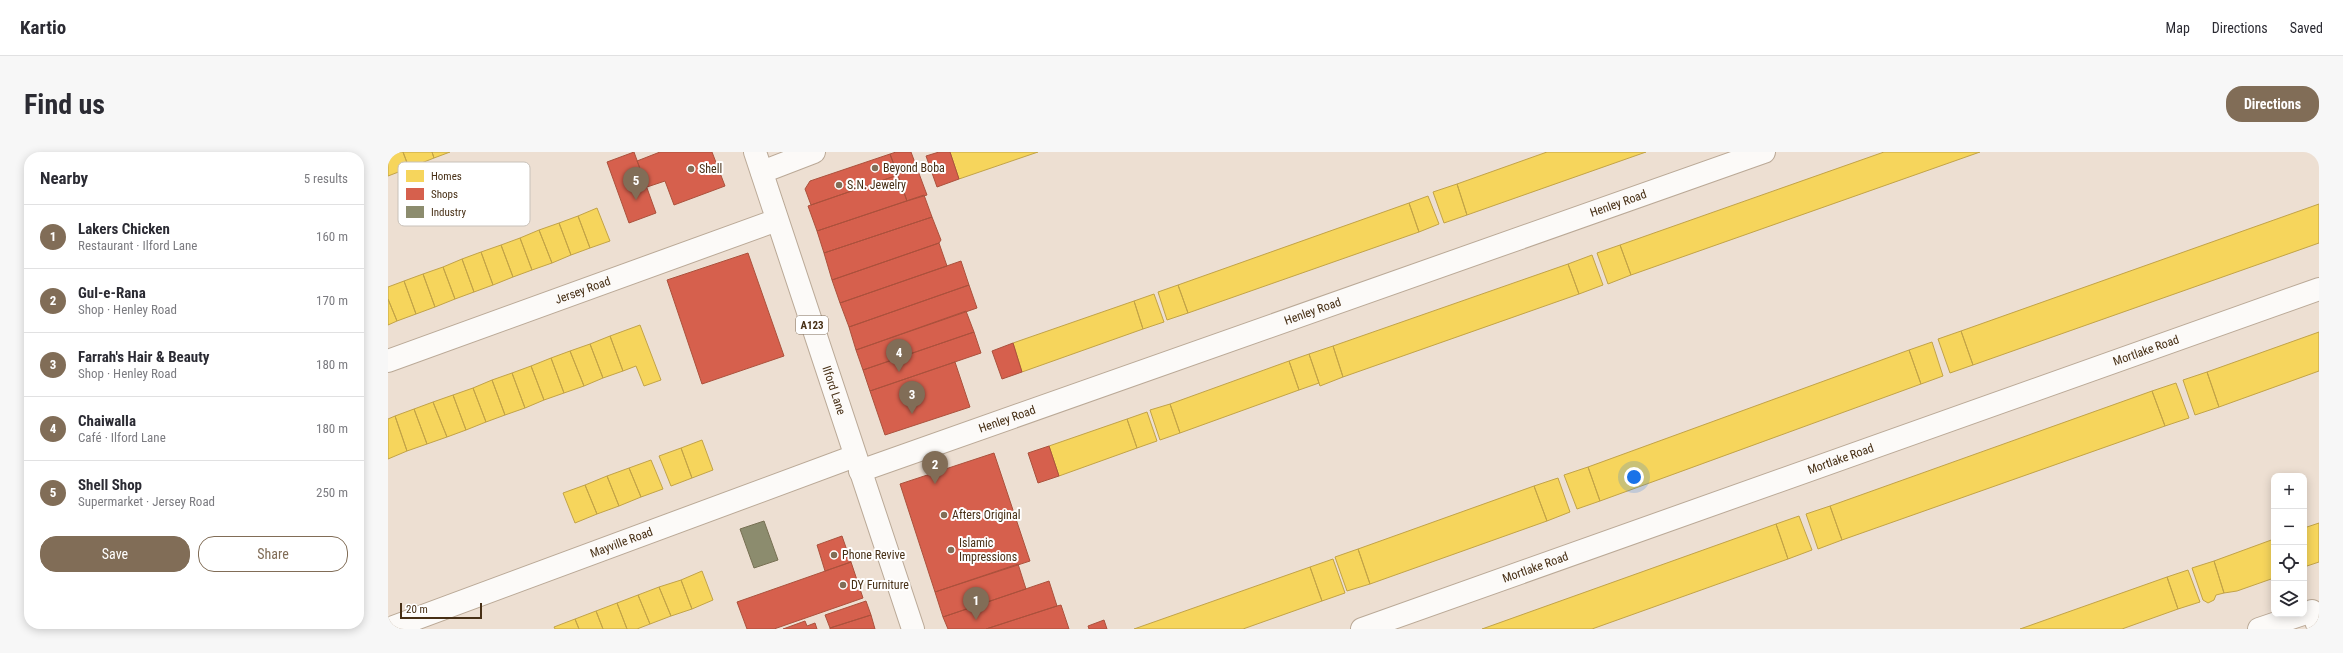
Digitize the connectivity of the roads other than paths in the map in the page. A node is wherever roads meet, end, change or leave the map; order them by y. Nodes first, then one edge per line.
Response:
1 (755, 152) edge
2 (814, 152) edge
3 (1764, 152) edge
4 (762, 172) junction
5 (777, 220) junction
6 (2319, 289) edge
7 (388, 361) edge
8 (858, 464) junction
9 (2312, 615) edge
10 (388, 629) edge
11 (913, 629) edge
12 (1362, 629) edge
13 (2259, 629) edge

1 - 4 street, Ilford Lane / A123
2 - 4 street
3 - 8 street, Henley Road
4 - 5 street, Ilford Lane / A123
5 - 7 street, Jersey Road
5 - 8 street, Ilford Lane / A123
6 - 12 street, Mortlake Road
8 - 10 street, Mayville Road
8 - 11 street, Ilford Lane / A123
9 - 13 street

